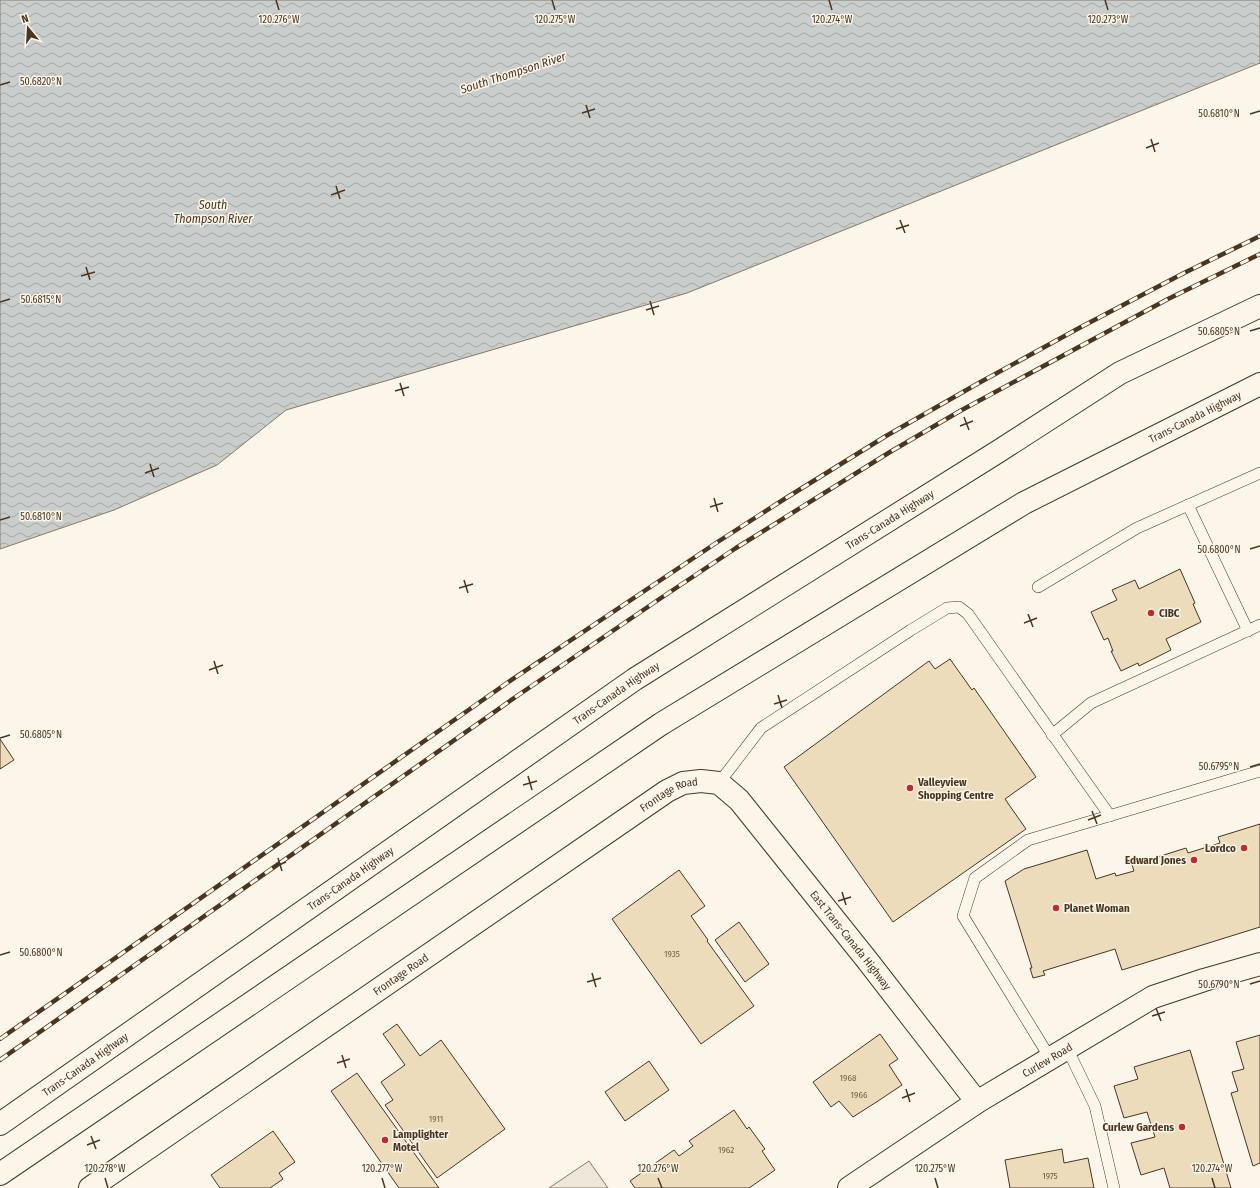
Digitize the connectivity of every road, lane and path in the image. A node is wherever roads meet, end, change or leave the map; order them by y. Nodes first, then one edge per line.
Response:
1 (1260, 306) edge
2 (1260, 384) edge
3 (1260, 401) edge
4 (1260, 473) edge
5 (1024, 503) junction
6 (1188, 505) junction
7 (1038, 587) dead end
8 (1260, 625) edge
9 (1248, 631) junction
10 (1052, 735) junction
11 (1260, 771) edge
12 (719, 783) junction
13 (1110, 816) junction
14 (1260, 964) edge
15 (1059, 1053) junction
16 (977, 1102) junction
17 (0, 1124) edge
18 (0, 1174) edge
19 (90, 1188) edge
20 (849, 1188) edge
21 (1114, 1188) edge

1 - 17 main road, Trans-Canada Highway
2 - 5 main road, Trans-Canada Highway
3 - 5 main road
4 - 6 lane
5 - 18 main road, Trans-Canada Highway
6 - 7 lane
6 - 9 lane
8 - 9 lane
9 - 10 lane
10 - 12 lane
10 - 13 lane
11 - 13 lane
12 - 16 main road, East Trans-Canada Highway
12 - 19 main road, Frontage Road
13 - 15 lane
14 - 15 main road, Curlew Road
15 - 16 main road, Curlew Road
15 - 21 lane
16 - 20 main road, Curlew Road

